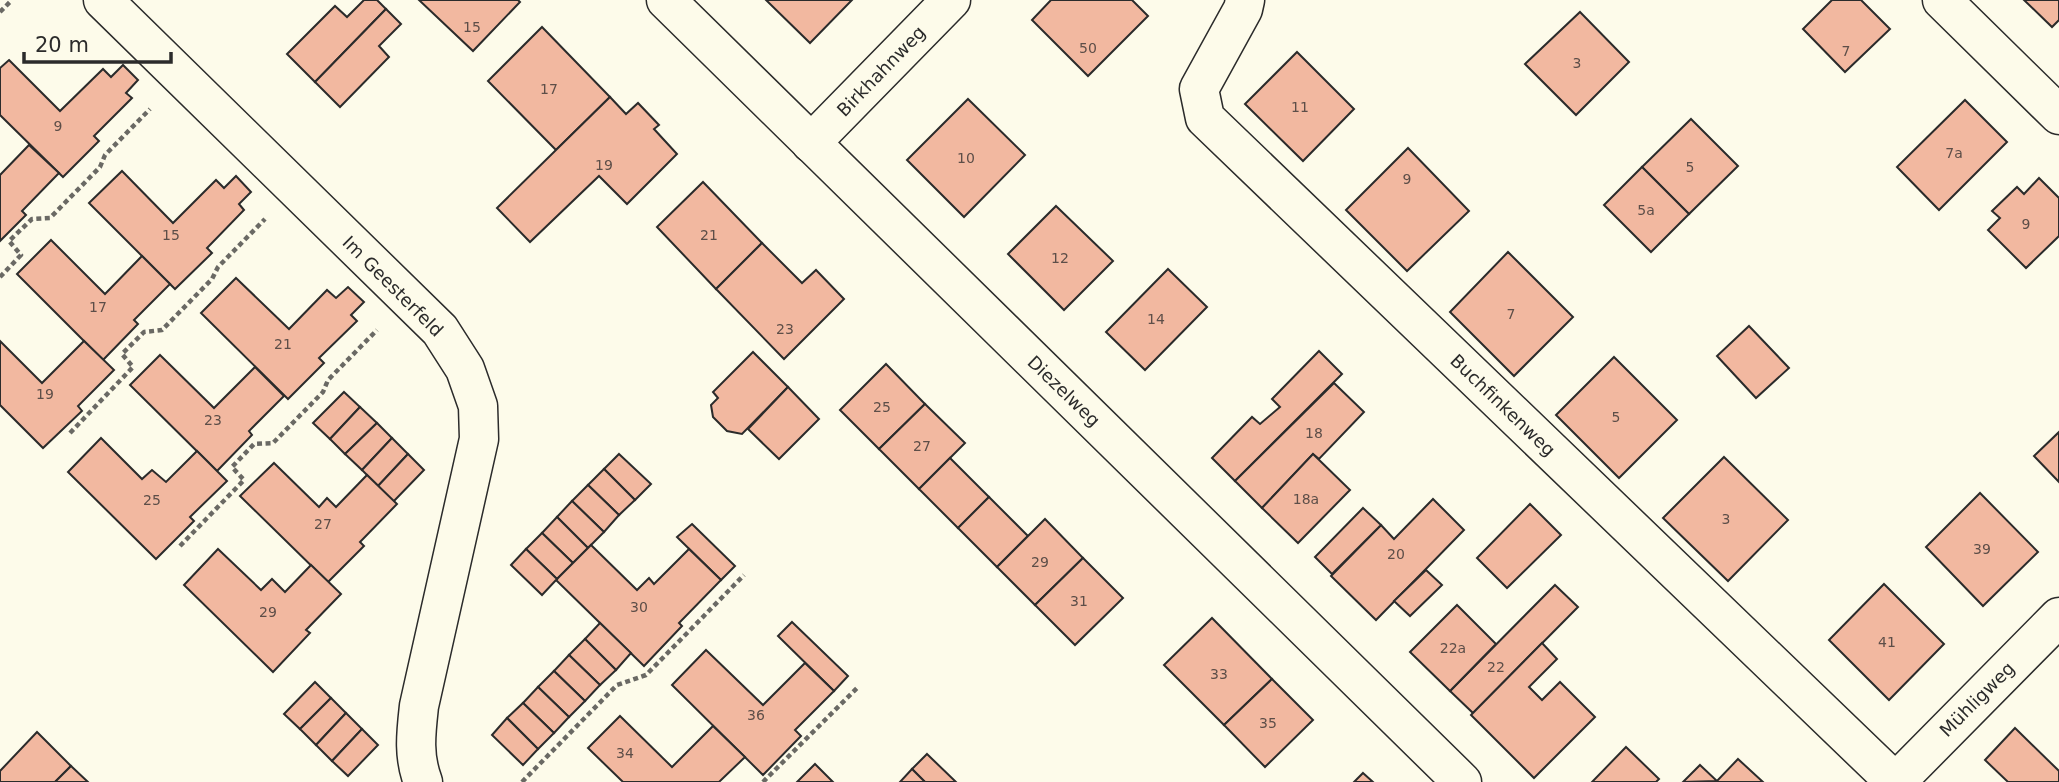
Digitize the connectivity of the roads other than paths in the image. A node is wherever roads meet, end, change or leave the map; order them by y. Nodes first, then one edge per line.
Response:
1 (103, 0) edge
2 (666, 0) edge
3 (951, 0) edge
4 (1245, 0) edge
5 (1942, 0) edge
6 (2059, 116) edge
7 (811, 143) junction
8 (2059, 617) edge
9 (423, 782) edge
10 (1462, 782) edge
11 (1896, 782) edge

1 - 9 street, Im Geesterfeld
2 - 7 street, Diezelweg
3 - 7 street, Birkhahnweg
4 - 11 street, Buchfinkenweg
5 - 6 street
7 - 10 street, Diezelweg
8 - 11 street, Mühligweg

